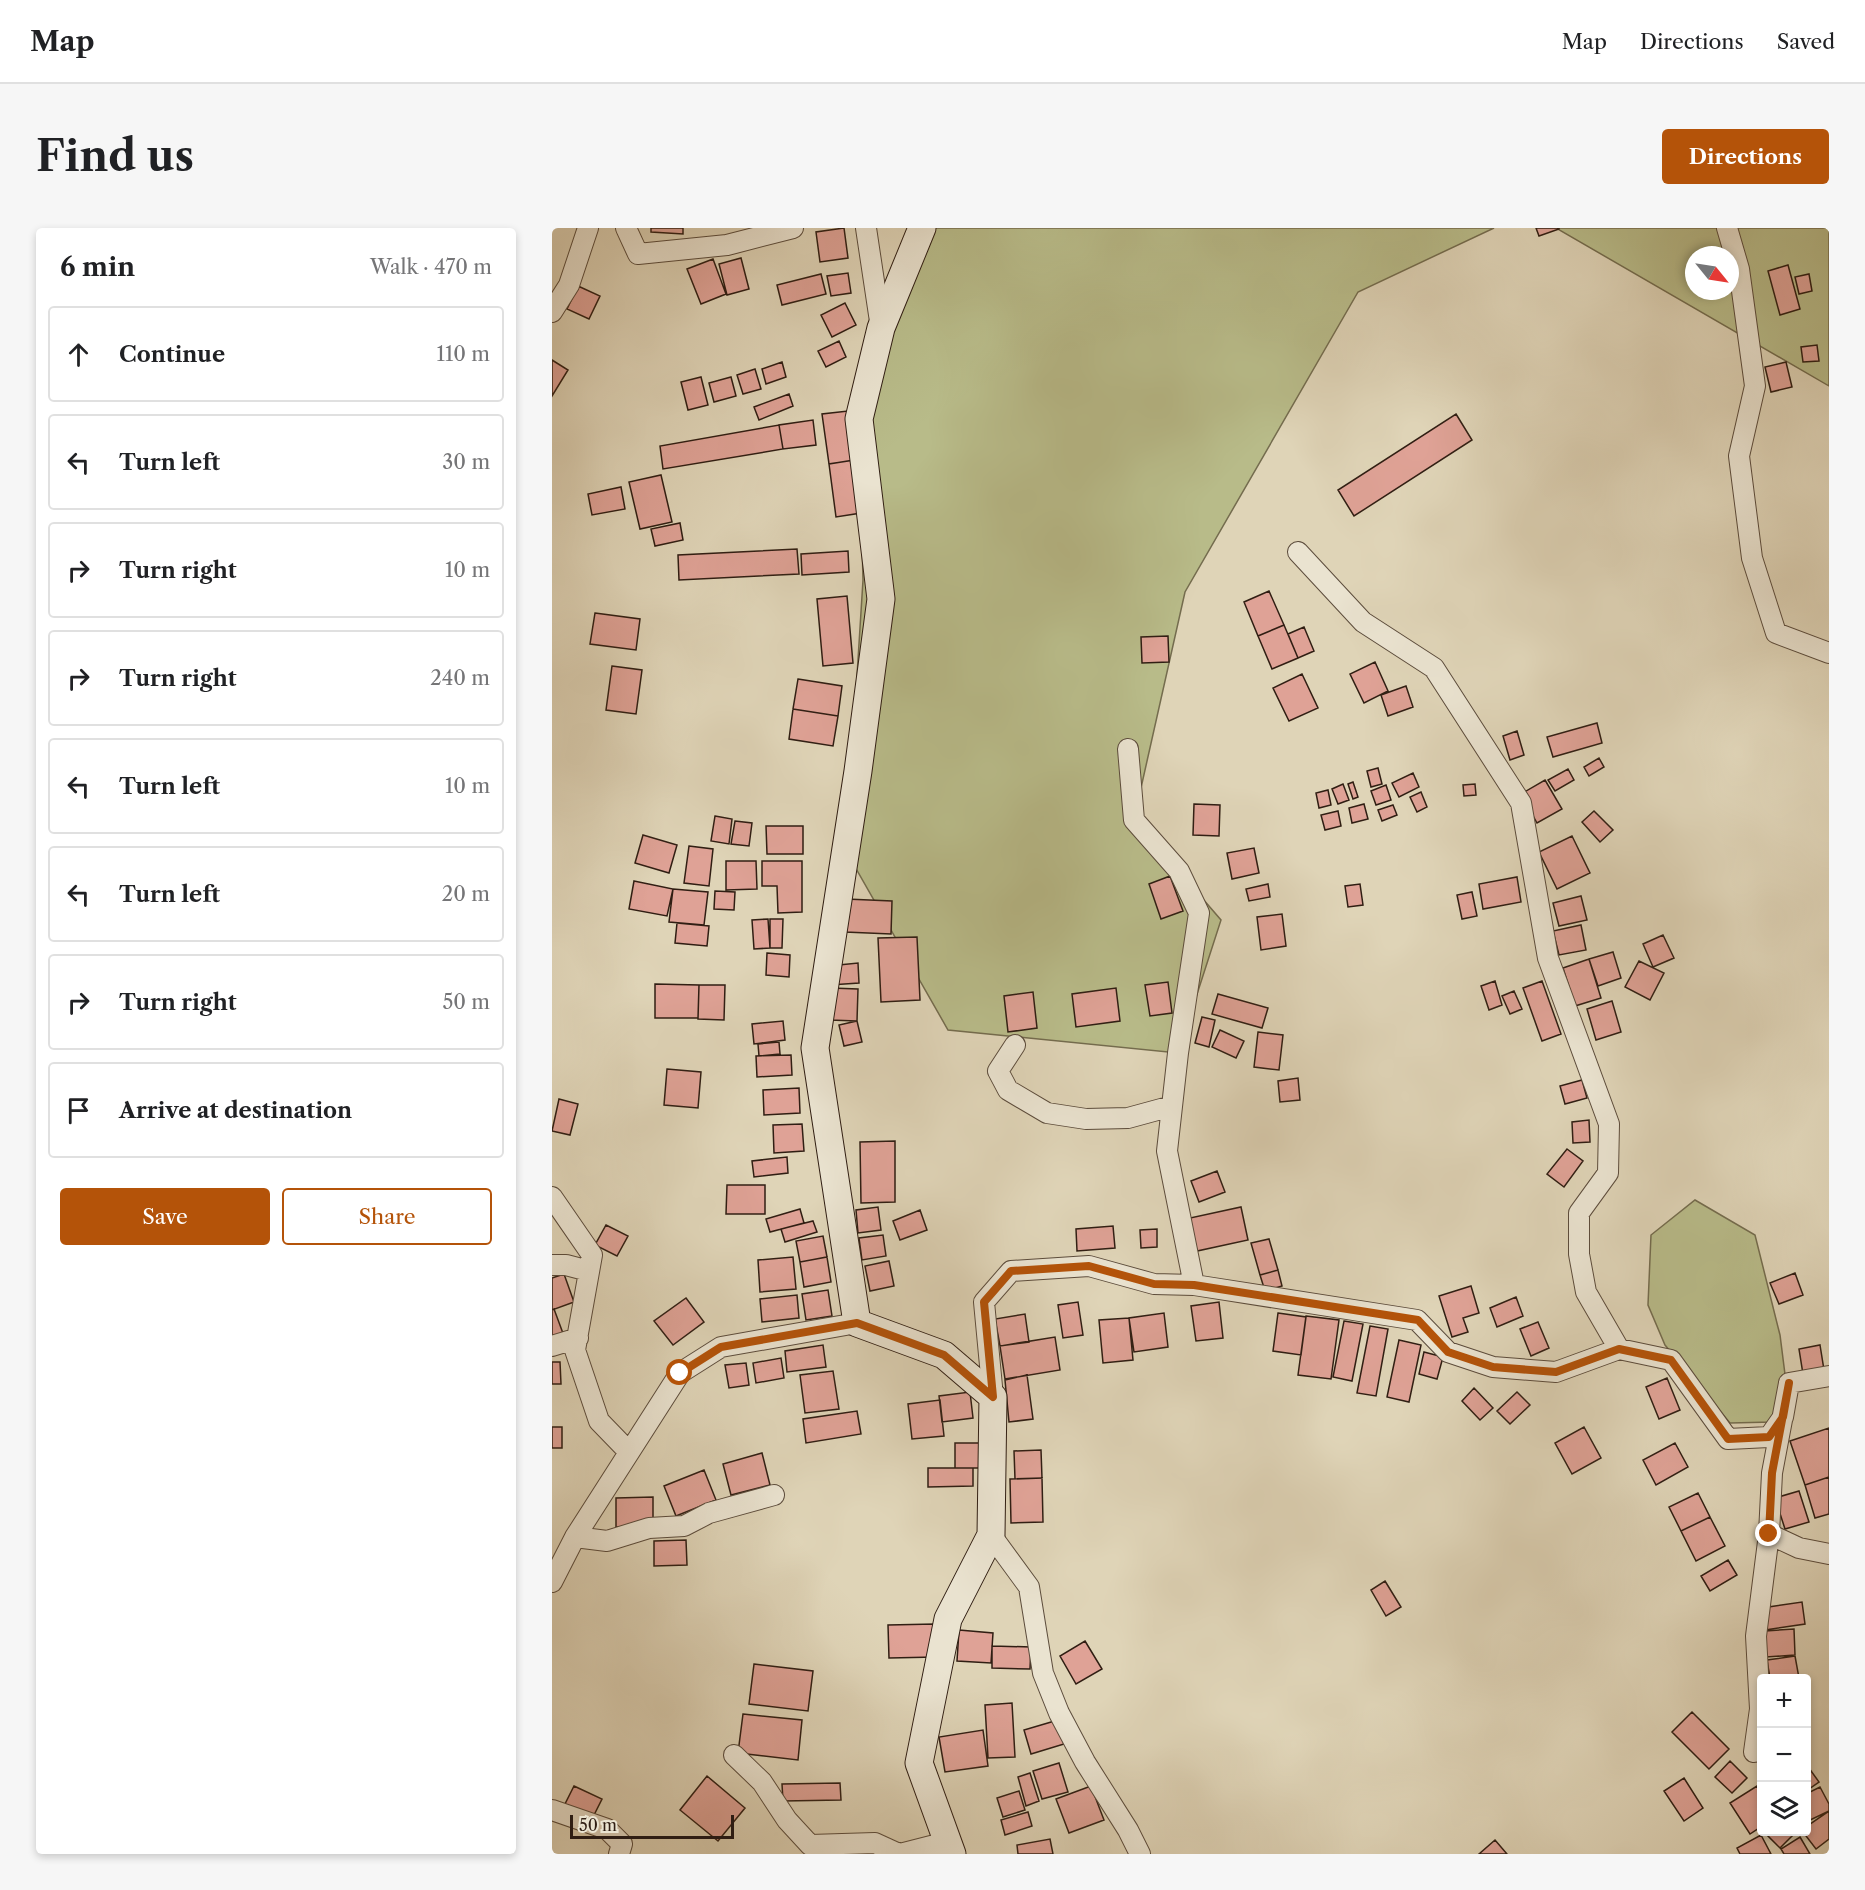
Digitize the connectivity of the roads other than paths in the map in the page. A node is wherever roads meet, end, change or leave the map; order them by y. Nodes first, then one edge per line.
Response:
1 (588, 228) edge
2 (626, 228) edge
3 (793, 228) edge
4 (866, 228) edge
5 (922, 228) edge
6 (1727, 228) edge
7 (552, 312) edge
8 (881, 328) junction
9 (1298, 552) dead end
10 (1829, 653) edge
11 (1128, 749) dead end
12 (1016, 1045) dead end
13 (1172, 1106) junction
14 (552, 1197) edge
15 (552, 1265) edge
16 (589, 1271) junction
17 (1194, 1285) junction
18 (857, 1323) junction
19 (578, 1338) junction
20 (552, 1346) edge
21 (1619, 1349) junction
22 (1829, 1376) edge
23 (1789, 1383) junction
24 (993, 1397) junction
25 (629, 1452) junction
26 (774, 1495) dead end
27 (1769, 1534) junction
28 (991, 1535) junction
29 (575, 1537) junction
30 (1829, 1554) edge
31 (552, 1582) edge
32 (1754, 1752) dead end
33 (734, 1755) dead end
34 (552, 1810) edge
35 (950, 1848) edge
36 (619, 1854) edge
37 (900, 1854) edge
38 (1140, 1854) edge

1 - 7 street
2 - 3 street
4 - 8 street
5 - 8 street
6 - 10 street
8 - 18 street
9 - 21 street
11 - 13 street
12 - 13 street
13 - 17 street
14 - 16 street
15 - 16 street
16 - 19 street
17 - 21 street
17 - 24 street
18 - 24 street
18 - 25 street
19 - 20 street
19 - 25 street
21 - 23 street
22 - 23 street
23 - 27 street
24 - 28 street
25 - 29 street
26 - 29 street
27 - 30 street
27 - 32 street
28 - 35 street
28 - 38 street
29 - 31 street
33 - 37 street
34 - 36 street
35 - 37 street

